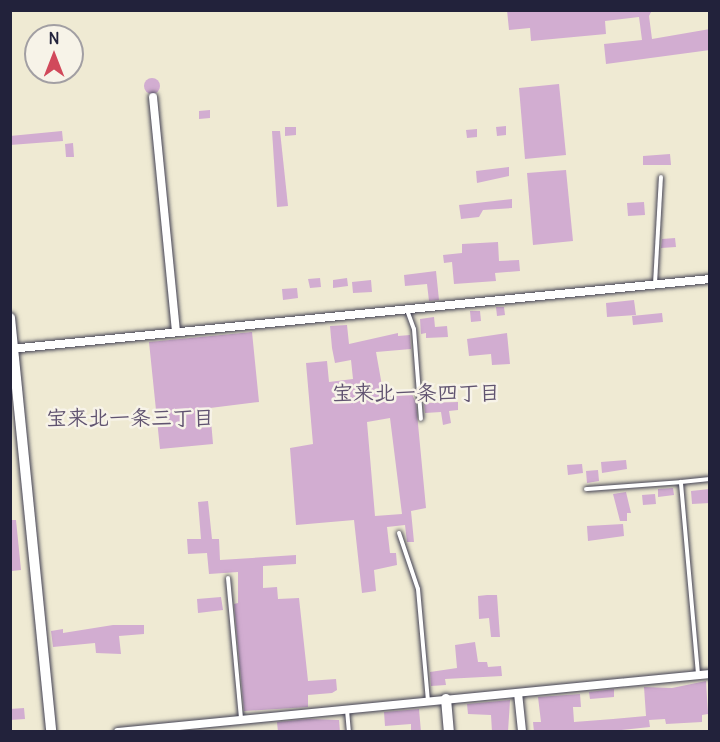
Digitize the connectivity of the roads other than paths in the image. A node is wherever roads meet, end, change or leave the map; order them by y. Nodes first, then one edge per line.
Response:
1 (153, 97) dead end
2 (661, 177) dead end
3 (710, 279) edge
4 (655, 285) junction
5 (406, 309) junction
6 (10, 318) edge
7 (176, 332) junction
8 (12, 348) edge
9 (421, 419) dead end
10 (710, 479) edge
11 (681, 482) junction
12 (586, 489) dead end
13 (399, 533) dead end
14 (228, 578) dead end
15 (710, 674) edge
16 (698, 675) junction
17 (519, 693) junction
18 (446, 699) junction
19 (428, 701) junction
20 (347, 709) junction
21 (242, 719) junction
22 (171, 729) edge
23 (51, 732) edge
24 (118, 732) edge
25 (349, 732) edge
26 (449, 732) edge
27 (522, 732) edge

1 - 7 street
2 - 4 lane
3 - 4 street
4 - 5 street
5 - 7 street
5 - 9 lane
6 - 8 street
7 - 8 street
8 - 23 street
10 - 11 lane
11 - 12 lane
11 - 16 lane
13 - 19 lane
14 - 21 lane
15 - 16 street
16 - 17 street
17 - 18 street
17 - 27 street
18 - 19 street
18 - 26 street
19 - 20 street
20 - 21 street
20 - 25 lane
21 - 22 street
22 - 24 street

